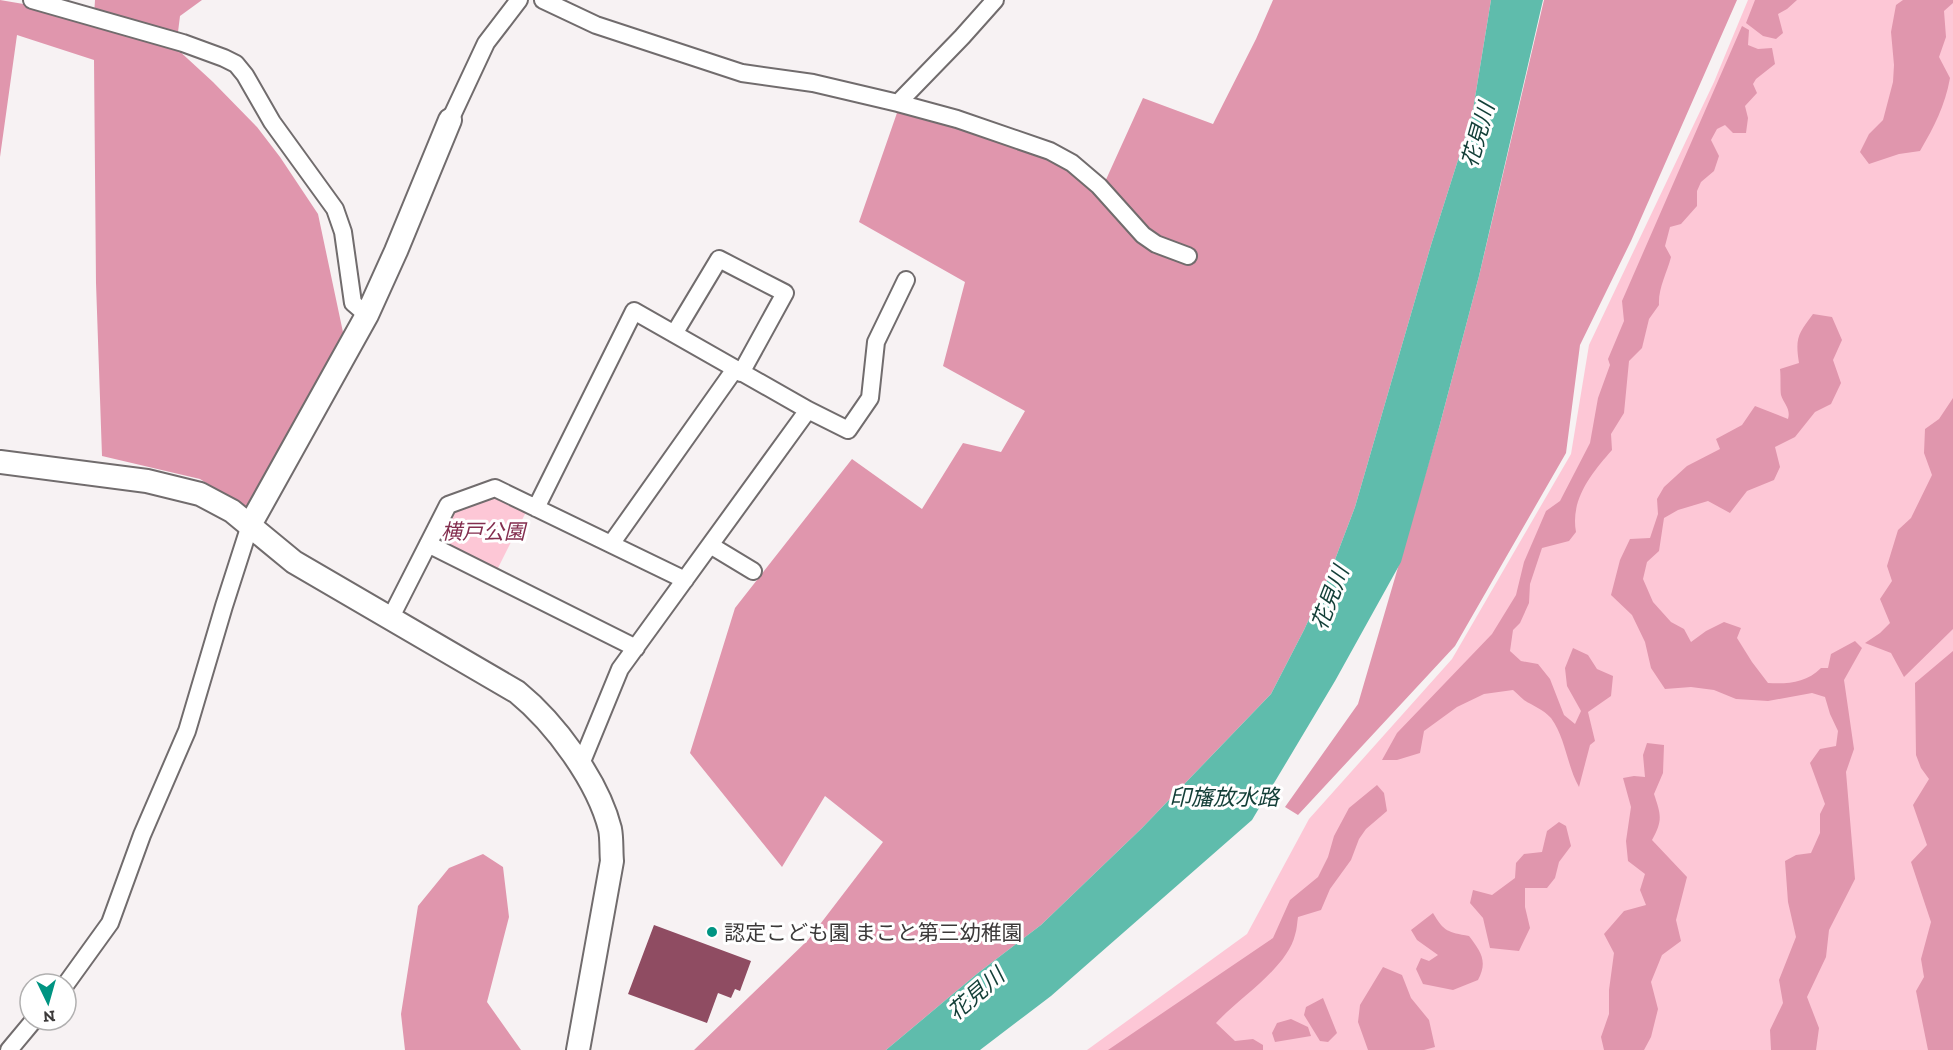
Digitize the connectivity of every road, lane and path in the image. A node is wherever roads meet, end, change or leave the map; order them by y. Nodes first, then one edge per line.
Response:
1 (32, 0) edge
2 (519, 0) edge
3 (543, 0) edge
4 (996, 0) edge
5 (898, 103) junction
6 (450, 120) joint
7 (1188, 256) dead end
8 (906, 280) dead end
9 (367, 315) junction
10 (674, 334) junction
11 (738, 371) junction
12 (808, 410) junction
13 (0, 462) edge
14 (536, 508) junction
15 (250, 525) junction
16 (428, 544) junction
17 (610, 544) junction
18 (710, 545) junction
19 (753, 571) dead end
20 (685, 580) junction
21 (391, 617) junction
22 (636, 648) junction
23 (581, 765) junction
24 (75, 972) edge
25 (24, 1032) edge
26 (9, 1050) edge
27 (578, 1050) edge

1 - 9 street
2 - 6 street
3 - 5 street
4 - 5 street
5 - 7 street
6 - 9 street
8 - 12 street
9 - 15 street
10 - 11 street
10 - 11 street
10 - 14 street
11 - 12 street
11 - 17 street
12 - 18 street
13 - 15 street
14 - 16 street
14 - 17 street
15 - 21 street
15 - 24 street
16 - 21 street
16 - 22 street
17 - 20 street
18 - 19 street
18 - 20 street
20 - 22 street
21 - 23 street
22 - 23 street
23 - 27 street
25 - 26 street

